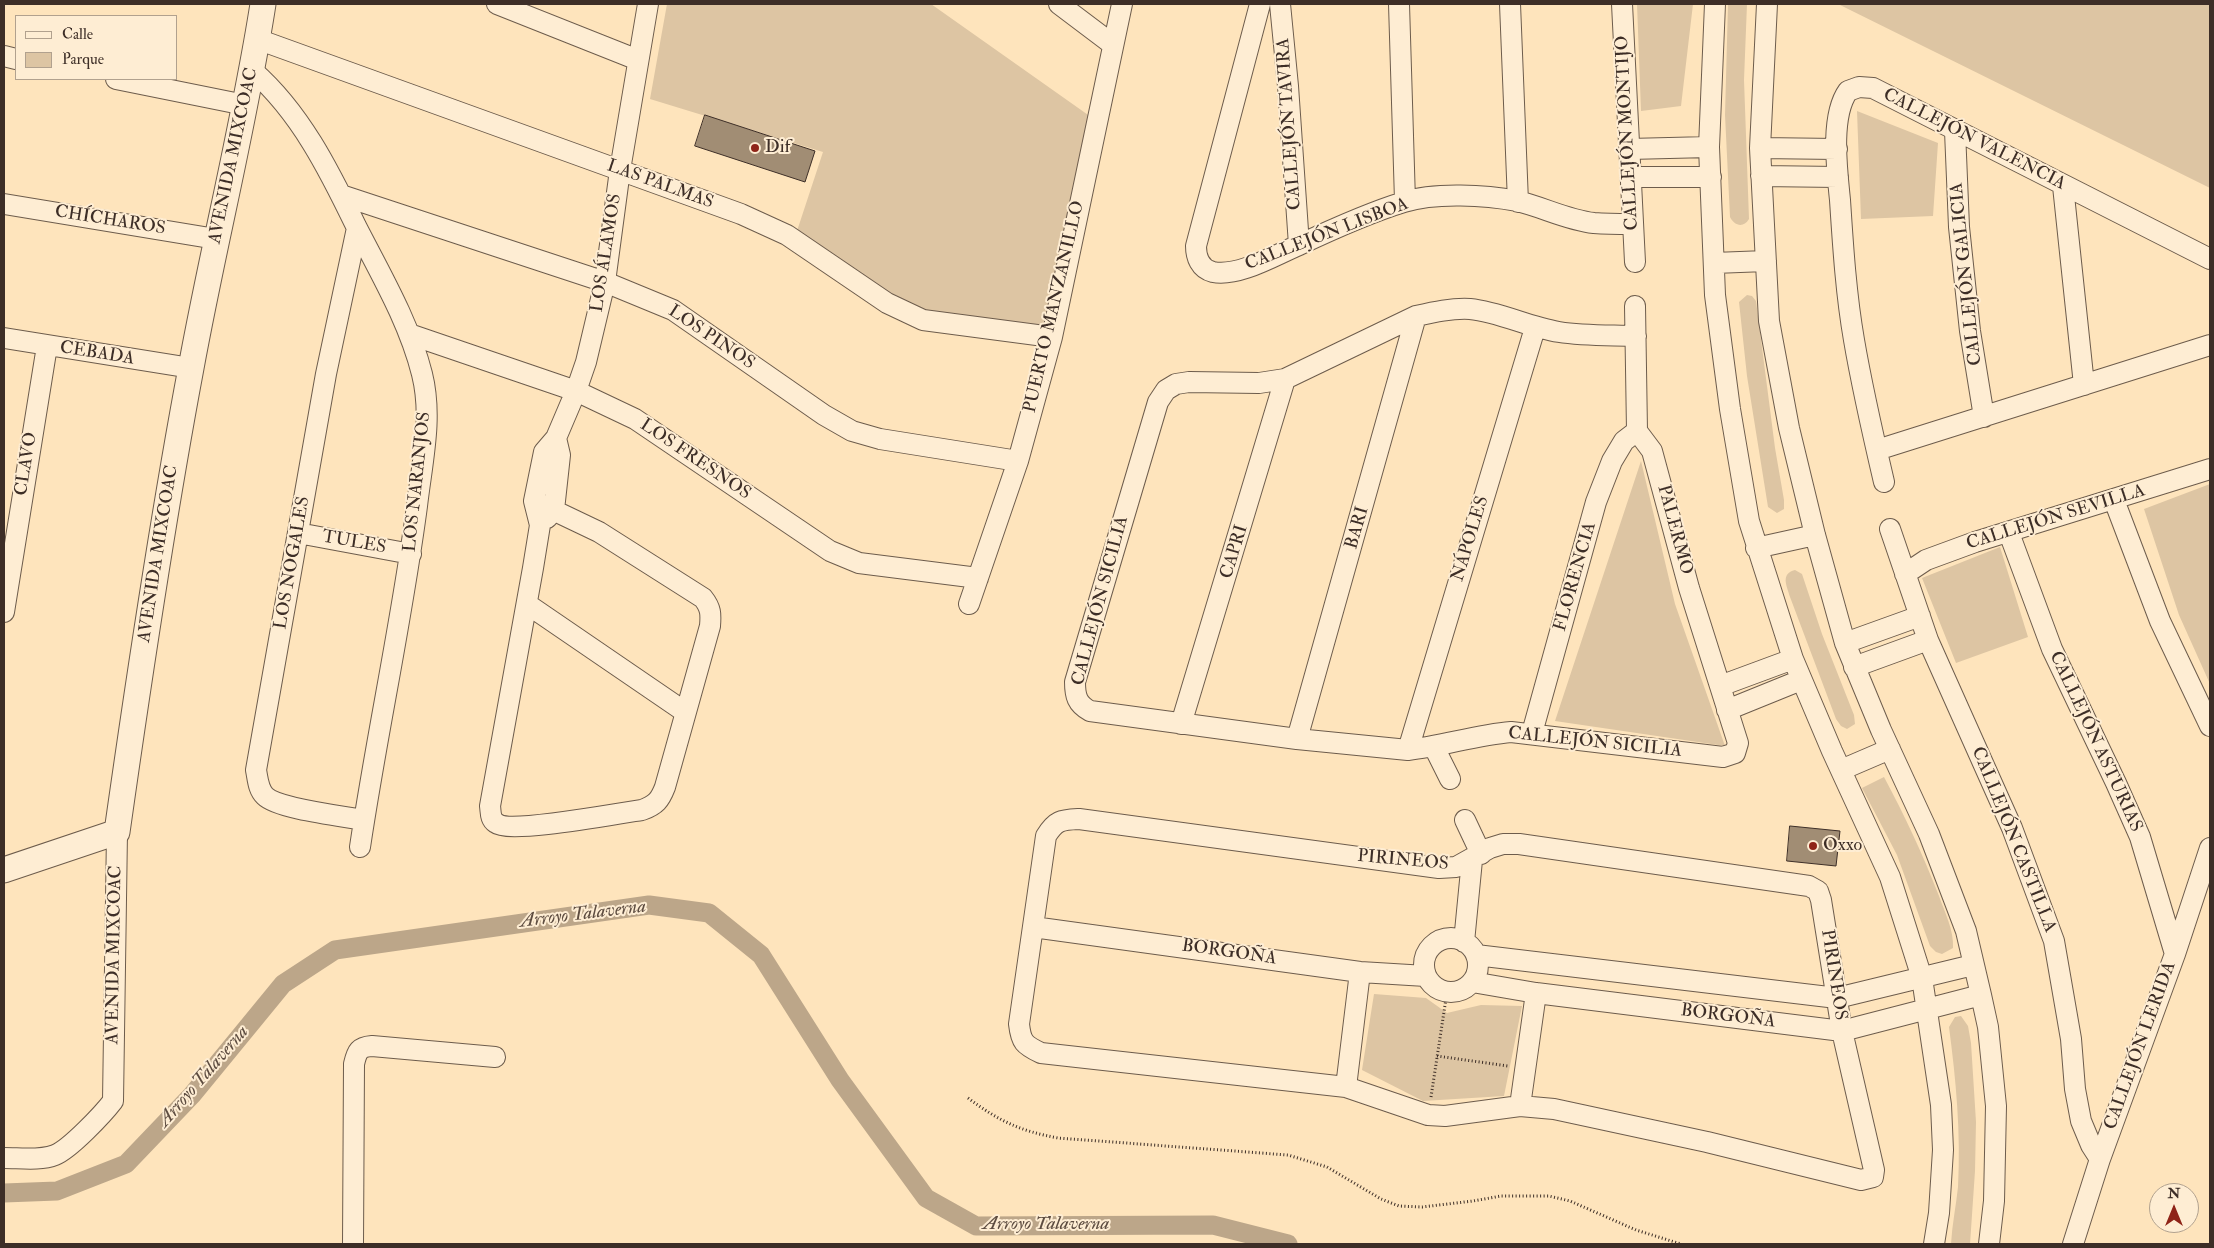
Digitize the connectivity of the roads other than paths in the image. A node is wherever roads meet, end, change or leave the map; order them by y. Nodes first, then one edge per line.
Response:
1 (263, 4) edge
2 (497, 4) edge
3 (648, 4) edge
4 (1059, 4) edge
5 (1122, 4) edge
6 (1260, 4) edge
7 (1280, 4) edge
8 (1399, 4) edge
9 (1510, 4) edge
10 (1622, 4) edge
11 (1715, 4) edge
12 (1767, 4) edge
13 (257, 39) junction
14 (1112, 44) junction
15 (638, 60) junction
16 (253, 71) junction
17 (121, 80) edge
18 (245, 105) junction
19 (1955, 130) junction
20 (1709, 147) junction
21 (1760, 148) junction
22 (1629, 149) junction
23 (1837, 149) junction
24 (620, 170) junction
25 (1761, 176) junction
26 (1630, 177) junction
27 (1711, 177) junction
28 (1838, 177) junction
29 (2063, 186) junction
30 (341, 195) junction
31 (1405, 201) junction
32 (1518, 202) junction
33 (4, 204) edge
34 (1632, 224) junction
35 (357, 228) junction
36 (216, 239) junction
37 (1299, 245) junction
38 (2210, 259) edge
39 (1766, 261) junction
40 (1635, 262) dead end
41 (1714, 262) junction
42 (605, 282) junction
43 (1635, 306) dead end
44 (1416, 316) junction
45 (1534, 328) junction
46 (409, 334) junction
47 (1636, 336) junction
48 (1052, 337) junction
49 (4, 338) edge
50 (2210, 345) edge
51 (47, 346) junction
52 (190, 368) junction
53 (1285, 379) junction
54 (2084, 385) junction
55 (576, 391) junction
56 (1984, 417) junction
57 (1637, 432) junction
58 (556, 438) junction
59 (1876, 450) junction
60 (1018, 461) junction
61 (2210, 469) edge
62 (1884, 482) dead end
63 (2114, 500) junction
64 (534, 501) junction
65 (554, 510) junction
66 (540, 525) junction
67 (1890, 530) dead end
68 (298, 533) junction
69 (2009, 533) junction
70 (1815, 535) junction
71 (1756, 548) junction
72 (410, 554) junction
73 (1905, 574) junction
74 (978, 578) junction
75 (528, 604) junction
76 (969, 604) dead end
77 (4, 612) edge
78 (1920, 616) junction
79 (1928, 640) junction
80 (1845, 643) junction
81 (1793, 659) junction
82 (1854, 667) junction
83 (1801, 680) junction
84 (1720, 686) junction
85 (1728, 710) junction
86 (685, 712) junction
87 (1181, 724) junction
88 (2210, 726) edge
89 (1532, 733) junction
90 (1297, 739) junction
91 (1434, 747) junction
92 (1890, 749) junction
93 (1408, 750) junction
94 (1735, 753) joint
95 (1841, 770) junction
96 (1450, 779) dead end
97 (364, 820) junction
98 (1465, 820) dead end
99 (117, 832) junction
100 (360, 847) dead end
101 (2210, 848) edge
102 (1476, 857) junction
103 (4, 870) edge
104 (1033, 927) junction
105 (1470, 948) junction
106 (2175, 954) junction
107 (1973, 965) junction
108 (1360, 972) junction
109 (1426, 976) junction
110 (1922, 978) junction
111 (1472, 982) junction
112 (1536, 994) junction
113 (1982, 995) junction
114 (1837, 998) junction
115 (1928, 1008) junction
116 (1842, 1031) junction
117 (495, 1056) dead end
118 (1346, 1087) junction
119 (1520, 1106) junction
120 (4, 1158) edge
121 (2100, 1159) junction
122 (352, 1244) edge
123 (1934, 1244) edge
124 (1989, 1244) edge
125 (2073, 1244) edge

1 - 13 street, AVENIDA MIXCOAC
2 - 15 street
3 - 15 street, LOS ÁLAMOS
4 - 14 street
5 - 14 street, PUERTO MANZANILLO
6 - 37 street, CALLEJÓN LISBOA
7 - 37 street, CALLEJÓN TAVIRA
8 - 31 street
9 - 32 street
10 - 22 street, CALLEJÓN MONTIJO
11 - 20 street
12 - 21 street
13 - 16 street, AVENIDA MIXCOAC
13 - 24 street, LAS PALMAS
14 - 48 street, PUERTO MANZANILLO
15 - 24 street, LOS ÁLAMOS
16 - 18 street, AVENIDA MIXCOAC
16 - 30 street, LOS NARANJOS
17 - 18 street
18 - 36 street, AVENIDA MIXCOAC
19 - 23 street, CALLEJÓN VALENCIA
19 - 29 street, CALLEJÓN VALENCIA
19 - 56 street, CALLEJÓN GALICIA
20 - 22 street
20 - 27 street
21 - 23 street
21 - 25 street
22 - 26 street, CALLEJÓN MONTIJO
23 - 28 street, CALLEJÓN VALENCIA
24 - 42 street, LOS ÁLAMOS
24 - 48 street, LAS PALMAS
25 - 28 street
25 - 39 street
26 - 27 street
26 - 34 street, CALLEJÓN MONTIJO
27 - 41 street
28 - 59 street, CALLEJÓN VALENCIA
29 - 38 street, CALLEJÓN VALENCIA
29 - 54 street
30 - 35 street, LOS NARANJOS
30 - 42 street, LOS PINOS
31 - 32 street, CALLEJÓN LISBOA
31 - 37 street, CALLEJÓN LISBOA
32 - 34 street, CALLEJÓN LISBOA
33 - 36 street, CHÍCHAROS
34 - 40 street, CALLEJÓN MONTIJO
35 - 46 street, LOS NARANJOS
35 - 68 street, LOS NOGALES
36 - 52 street, AVENIDA MIXCOAC
39 - 41 street
39 - 70 street
41 - 71 street
42 - 55 street, LOS ÁLAMOS
42 - 60 street, LOS PINOS
43 - 47 street
44 - 45 street, CALLEJÓN SICILIA
44 - 53 street, CALLEJÓN SICILIA
44 - 90 street, BARI
45 - 47 street, CALLEJÓN SICILIA
45 - 93 street, NÁPOLES
46 - 55 street, LOS FRESNOS
46 - 72 street, LOS NARANJOS
47 - 57 street
48 - 60 street, PUERTO MANZANILLO
49 - 51 street, CEBADA
50 - 54 street
51 - 52 street, CEBADA
51 - 77 street, CLAVO
52 - 99 street, AVENIDA MIXCOAC
53 - 87 street, CAPRI
53 - 87 street, CALLEJÓN SICILIA
54 - 56 street
55 - 58 street, LOS ÁLAMOS
55 - 74 street, LOS FRESNOS
56 - 59 street
57 - 84 street, PALERMO
57 - 89 street, FLORENCIA
58 - 64 street, LOS ÁLAMOS
58 - 65 street
59 - 62 street, CALLEJÓN VALENCIA
60 - 74 street, PUERTO MANZANILLO
61 - 63 street, CALLEJÓN SEVILLA
63 - 69 street, CALLEJÓN SEVILLA
63 - 88 street
64 - 65 street
64 - 66 street
65 - 66 street
65 - 86 street
66 - 75 street
67 - 73 street, CALLEJÓN CASTILLA
68 - 72 street, TULES
68 - 97 street, LOS NOGALES
69 - 73 street, CALLEJÓN SEVILLA
69 - 106 street, CALLEJÓN ASTURIAS
70 - 71 street
70 - 80 street
71 - 81 street
72 - 97 street, LOS NARANJOS
73 - 78 street, CALLEJÓN CASTILLA
74 - 76 street, PUERTO MANZANILLO
75 - 86 street
75 - 86 street
78 - 79 street, CALLEJÓN CASTILLA
78 - 80 street
79 - 82 street
79 - 121 street, CALLEJÓN CASTILLA
80 - 82 street
81 - 83 street
81 - 84 street
82 - 92 street
83 - 85 street
83 - 95 street
84 - 85 street, PALERMO
85 - 94 street, PALERMO
87 - 90 street, CALLEJÓN SICILIA
89 - 91 street, CALLEJÓN SICILIA
89 - 94 street, CALLEJÓN SICILIA
90 - 93 street, CALLEJÓN SICILIA
91 - 93 street, CALLEJÓN SICILIA
91 - 96 street
92 - 95 street
92 - 107 street
95 - 110 street
97 - 100 street, LOS NARANJOS
98 - 102 street
99 - 103 street
99 - 120 street, AVENIDA MIXCOAC
101 - 106 street, CALLEJÓN LERIDA
102 - 104 street, PIRINEOS
102 - 105 street
102 - 114 street, PIRINEOS
104 - 108 street, BORGOÑA
104 - 118 street, PIRINEOS
105 - 109 street
105 - 111 street
105 - 114 street, BORGOÑA
106 - 121 street, CALLEJÓN LERIDA
107 - 110 street, BORGOÑA
107 - 113 street
108 - 109 street, BORGOÑA
108 - 118 street
109 - 111 street
110 - 114 street, BORGOÑA
110 - 115 street
111 - 112 street, BORGOÑA
112 - 116 street, BORGOÑA
112 - 119 street
113 - 115 street, BORGOÑA
113 - 124 street
114 - 116 street, PIRINEOS
115 - 116 street, BORGOÑA
115 - 123 street
116 - 119 street, PIRINEOS
117 - 122 street
118 - 119 street, PIRINEOS
121 - 125 street, CALLEJÓN LERIDA

